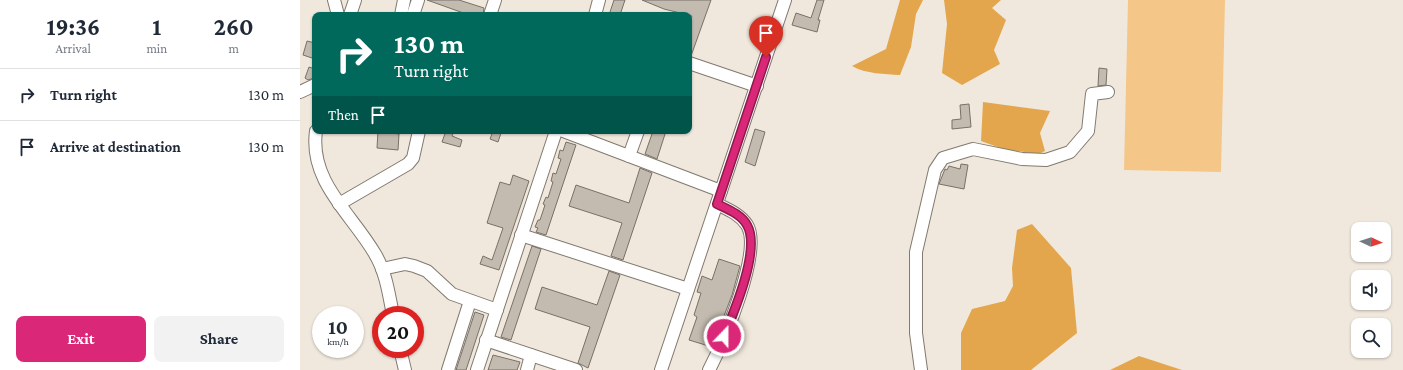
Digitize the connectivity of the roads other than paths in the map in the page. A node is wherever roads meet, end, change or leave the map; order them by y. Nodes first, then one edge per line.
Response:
1 (334, 0) edge
2 (355, 0) edge
3 (404, 0) edge
4 (418, 0) edge
5 (495, 0) edge
6 (600, 0) edge
7 (785, 0) edge
8 (337, 12) edge
9 (351, 12) edge
10 (402, 12) edge
11 (414, 12) edge
12 (491, 12) edge
13 (596, 12) edge
14 (692, 64) edge
15 (312, 86) edge
16 (757, 86) junction
17 (300, 92) edge
18 (1108, 92) dead end
19 (316, 134) edge
20 (418, 134) edge
21 (555, 134) edge
22 (571, 134) edge
23 (637, 134) edge
24 (630, 156) junction
25 (721, 191) junction
26 (339, 204) junction
27 (717, 204) junction
28 (522, 235) junction
29 (382, 269) junction
30 (688, 289) junction
31 (470, 300) junction
32 (391, 306) edge
33 (497, 310) junction
34 (486, 340) junction
35 (531, 355) junction
36 (402, 358) edge
37 (405, 370) edge
38 (448, 370) edge
39 (477, 370) edge
40 (526, 370) edge
41 (576, 370) edge
42 (661, 370) edge
43 (709, 370) edge
44 (921, 370) edge

1 - 8 street
2 - 9 street
3 - 10 street
4 - 11 street
5 - 12 street
6 - 13 street
7 - 16 street
14 - 16 street
15 - 17 street
16 - 25 street
18 - 44 street
19 - 26 street
20 - 26 street
21 - 28 street
22 - 24 street
23 - 24 street
24 - 25 street
25 - 27 street
26 - 29 street
27 - 30 street
27 - 43 street
28 - 30 street
28 - 33 street
29 - 31 street
29 - 32 street
30 - 42 street
31 - 33 street
31 - 38 street
33 - 34 street
34 - 35 street
34 - 39 street
35 - 40 street
35 - 41 street
36 - 37 street

